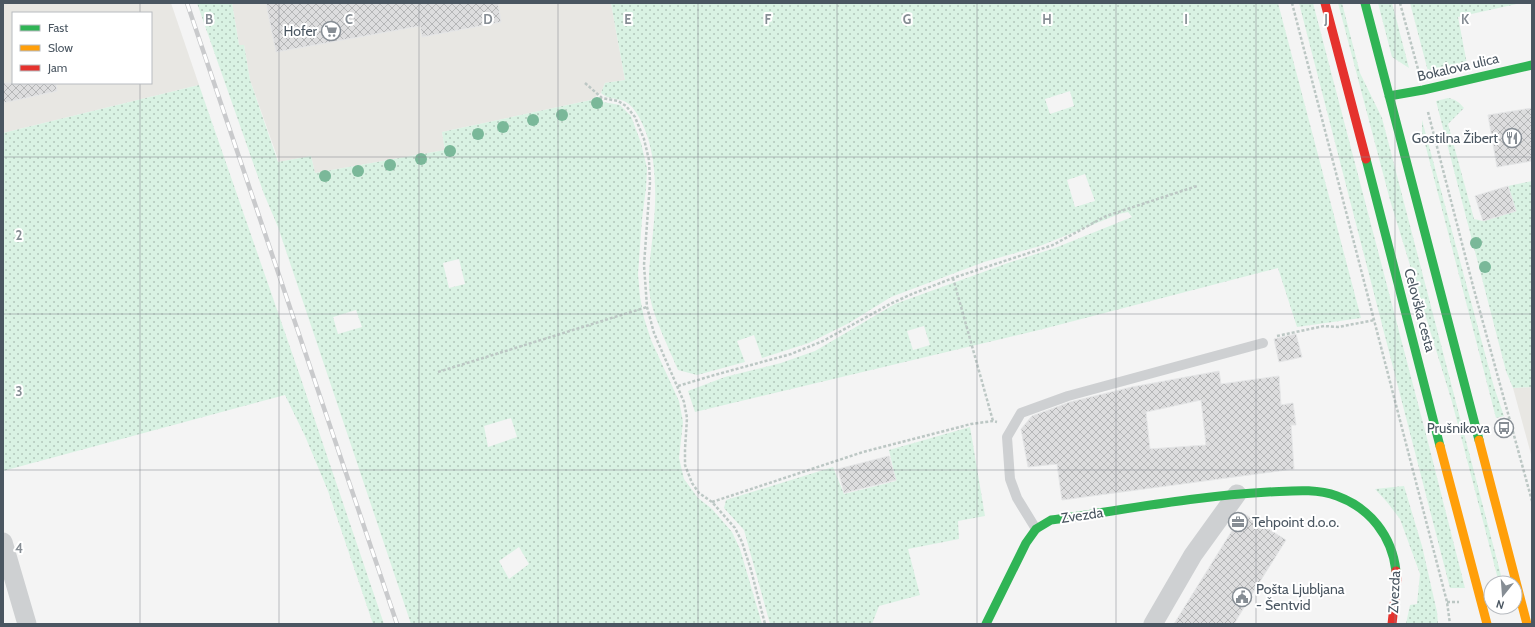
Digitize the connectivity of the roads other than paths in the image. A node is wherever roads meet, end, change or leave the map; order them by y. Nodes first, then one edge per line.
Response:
1 (1325, 3) edge
2 (1365, 3) edge
3 (1532, 65) edge
4 (1389, 96) junction
5 (1263, 343) road end
6 (1237, 494) junction
7 (1036, 529) junction
8 (3, 542) edge
9 (27, 624) edge
10 (986, 624) edge
11 (1153, 624) edge
12 (1392, 624) edge
13 (1487, 624) edge
14 (1527, 624) edge

1 - 13 main road, Celovška cesta
2 - 4 main road, Celovška cesta
3 - 4 main road, Bokalova ulica
4 - 14 main road, Celovška cesta
5 - 7 lane
6 - 7 main road, Zvezda
6 - 11 street
6 - 12 main road, Zvezda
7 - 10 main road, Zvezda
8 - 9 street

